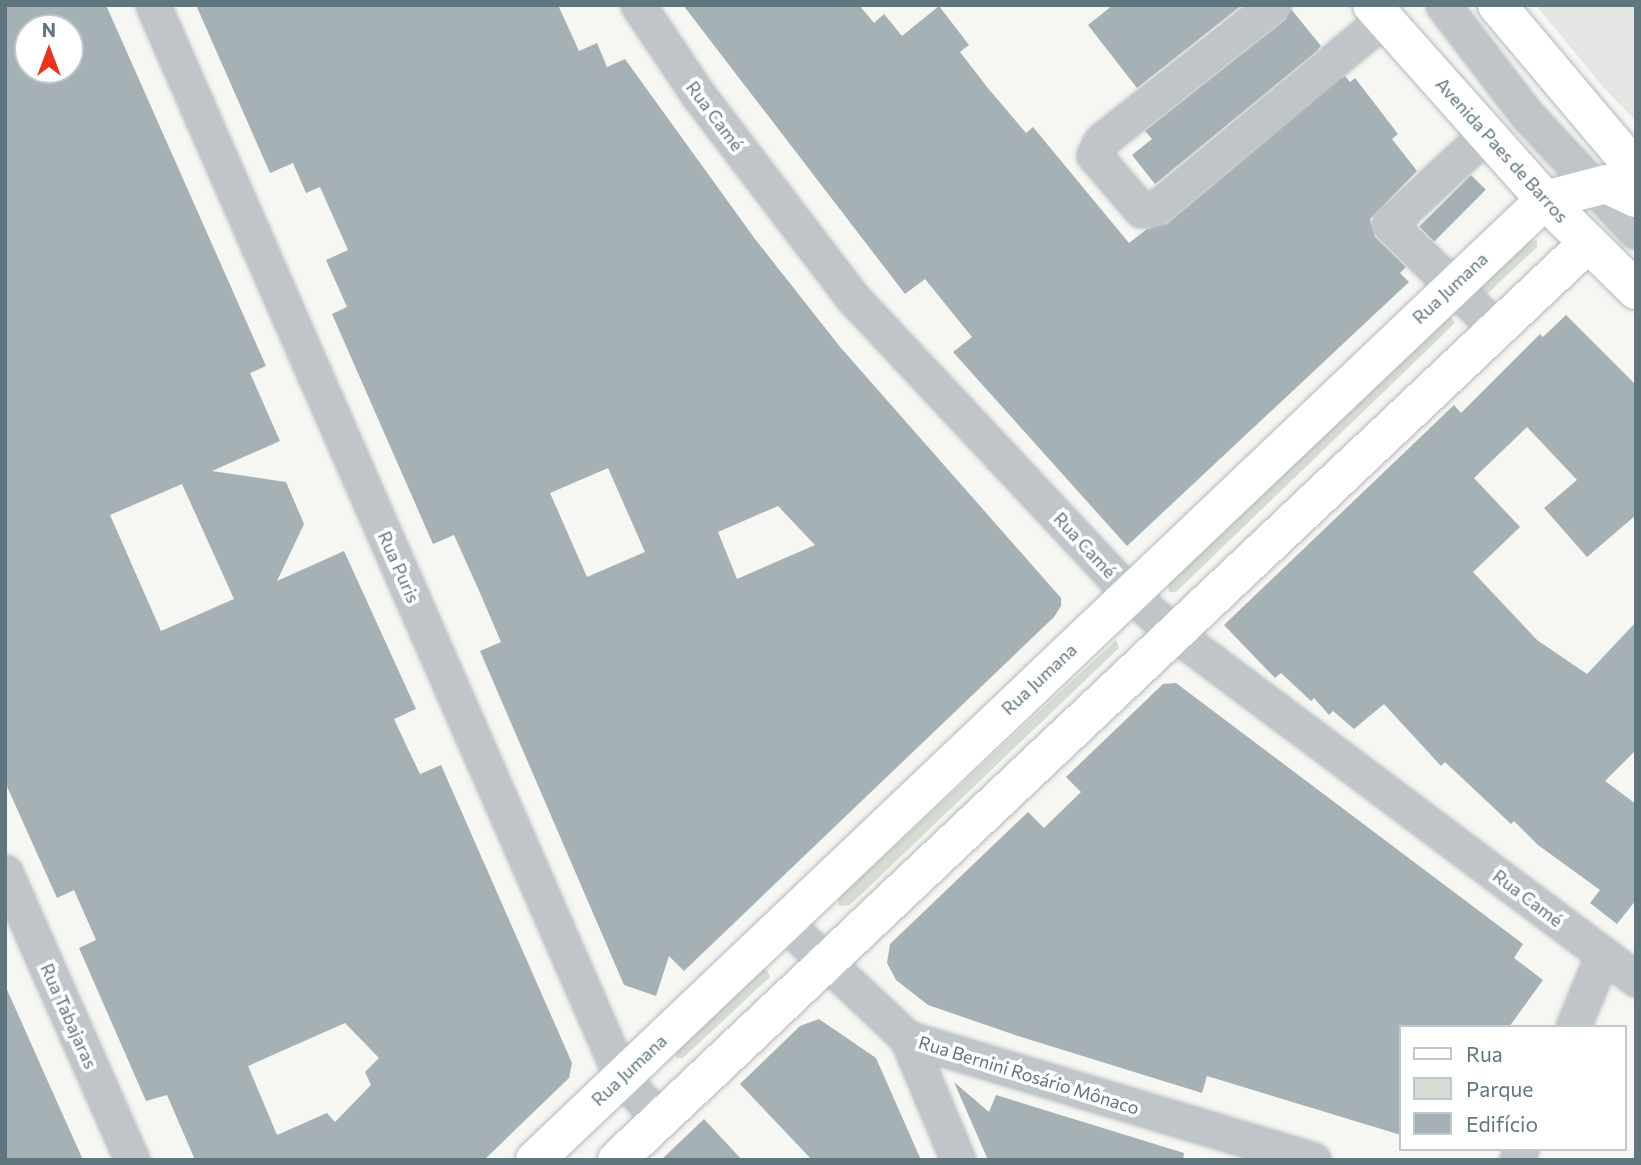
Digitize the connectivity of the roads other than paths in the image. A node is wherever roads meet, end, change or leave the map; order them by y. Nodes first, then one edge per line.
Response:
1 (153, 5) edge
2 (638, 5) edge
3 (1273, 5) edge
4 (1443, 5) edge
5 (1497, 5) edge
6 (1378, 12) edge
7 (1486, 134) junction
8 (1636, 170) edge
9 (1593, 186) junction
10 (1636, 198) edge
11 (1545, 200) junction
12 (1636, 232) edge
13 (1587, 244) junction
14 (1452, 285) junction
15 (1636, 290) edge
16 (1497, 329) junction
17 (1129, 593) junction
18 (1174, 633) junction
19 (5, 872) edge
20 (785, 923) junction
21 (1603, 954) junction
22 (825, 962) junction
23 (1636, 979) edge
24 (1574, 1025) edge
25 (907, 1038) junction
26 (622, 1077) junction
27 (660, 1119) junction
28 (132, 1160) edge
29 (535, 1160) edge
30 (617, 1160) edge
31 (958, 1160) edge
32 (1313, 1160) edge

1 - 26 street, Rua Puris
2 - 17 street, Rua Camé
3 - 6 street
4 - 9 street
5 - 8 main road
6 - 7 main road, Avenida Paes de Barros
7 - 11 main road, Avenida Paes de Barros
7 - 14 street
9 - 10 main road
9 - 11 main road
9 - 12 street
11 - 13 main road, Avenida Paes de Barros
11 - 14 main road, Rua Jumana
13 - 15 main road, Avenida Paes de Barros
13 - 16 main road
14 - 16 street
14 - 17 main road, Rua Jumana
16 - 18 main road
17 - 18 street, Rua Camé
17 - 20 main road, Rua Jumana
18 - 21 street, Rua Camé
18 - 22 main road
19 - 28 street, Rua Tabajaras
20 - 22 street, Rua Bernini Rosário Mônaco
20 - 26 main road, Rua Jumana
21 - 23 street, Rua Camé
21 - 24 street
22 - 25 street, Rua Bernini Rosário Mônaco
22 - 27 main road
25 - 31 street
25 - 32 street, Rua Bernini Rosário Mônaco
26 - 27 street, Rua Puris
26 - 29 main road, Rua Jumana
27 - 30 main road

